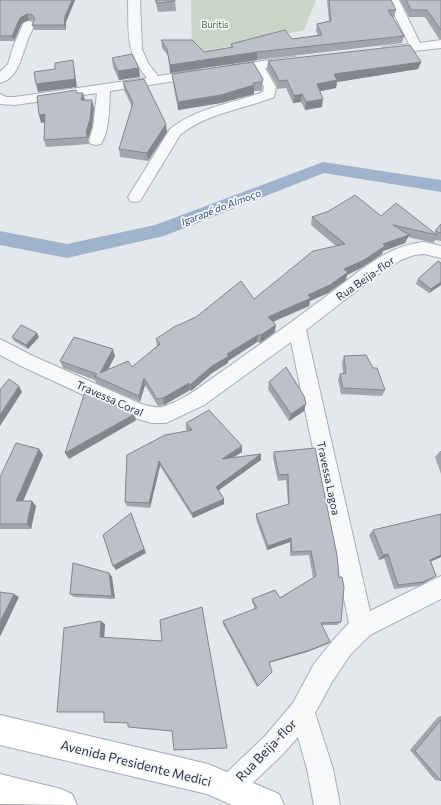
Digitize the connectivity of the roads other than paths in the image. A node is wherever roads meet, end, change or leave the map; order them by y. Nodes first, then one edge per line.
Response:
1 (134, 0) edge
2 (393, 0) edge
3 (29, 24) dead end
4 (441, 44) edge
5 (416, 46) junction
6 (378, 51) edge
7 (302, 60) edge
8 (257, 65) junction
9 (0, 79) edge
10 (156, 81) junction
11 (104, 89) junction
12 (1, 100) edge
13 (96, 141) dead end
14 (135, 197) dead end
15 (441, 252) edge
16 (297, 328) junction
17 (0, 346) edge
18 (441, 586) edge
19 (362, 627) junction
20 (302, 712) junction
21 (0, 730) edge
22 (228, 788) junction
23 (0, 789) edge
24 (61, 805) edge
25 (268, 805) edge
26 (327, 805) edge

1 - 10 street
2 - 5 street
3 - 9 street
4 - 5 street
5 - 6 street
7 - 8 street
8 - 10 street
8 - 14 street
10 - 11 street
11 - 12 street
11 - 13 street
15 - 16 street, Rua Beija-flor
16 - 17 street, Travessa Coral
16 - 19 street, Travessa Lagoa
18 - 19 street, Rua Beija-flor
19 - 20 street, Rua Beija-flor
20 - 22 street, Rua Beija-flor
20 - 26 street, Rua Beija-flor
21 - 22 main road, Avenida Presidente Medici
22 - 25 main road, Avenida Presidente Medici
23 - 24 main road

